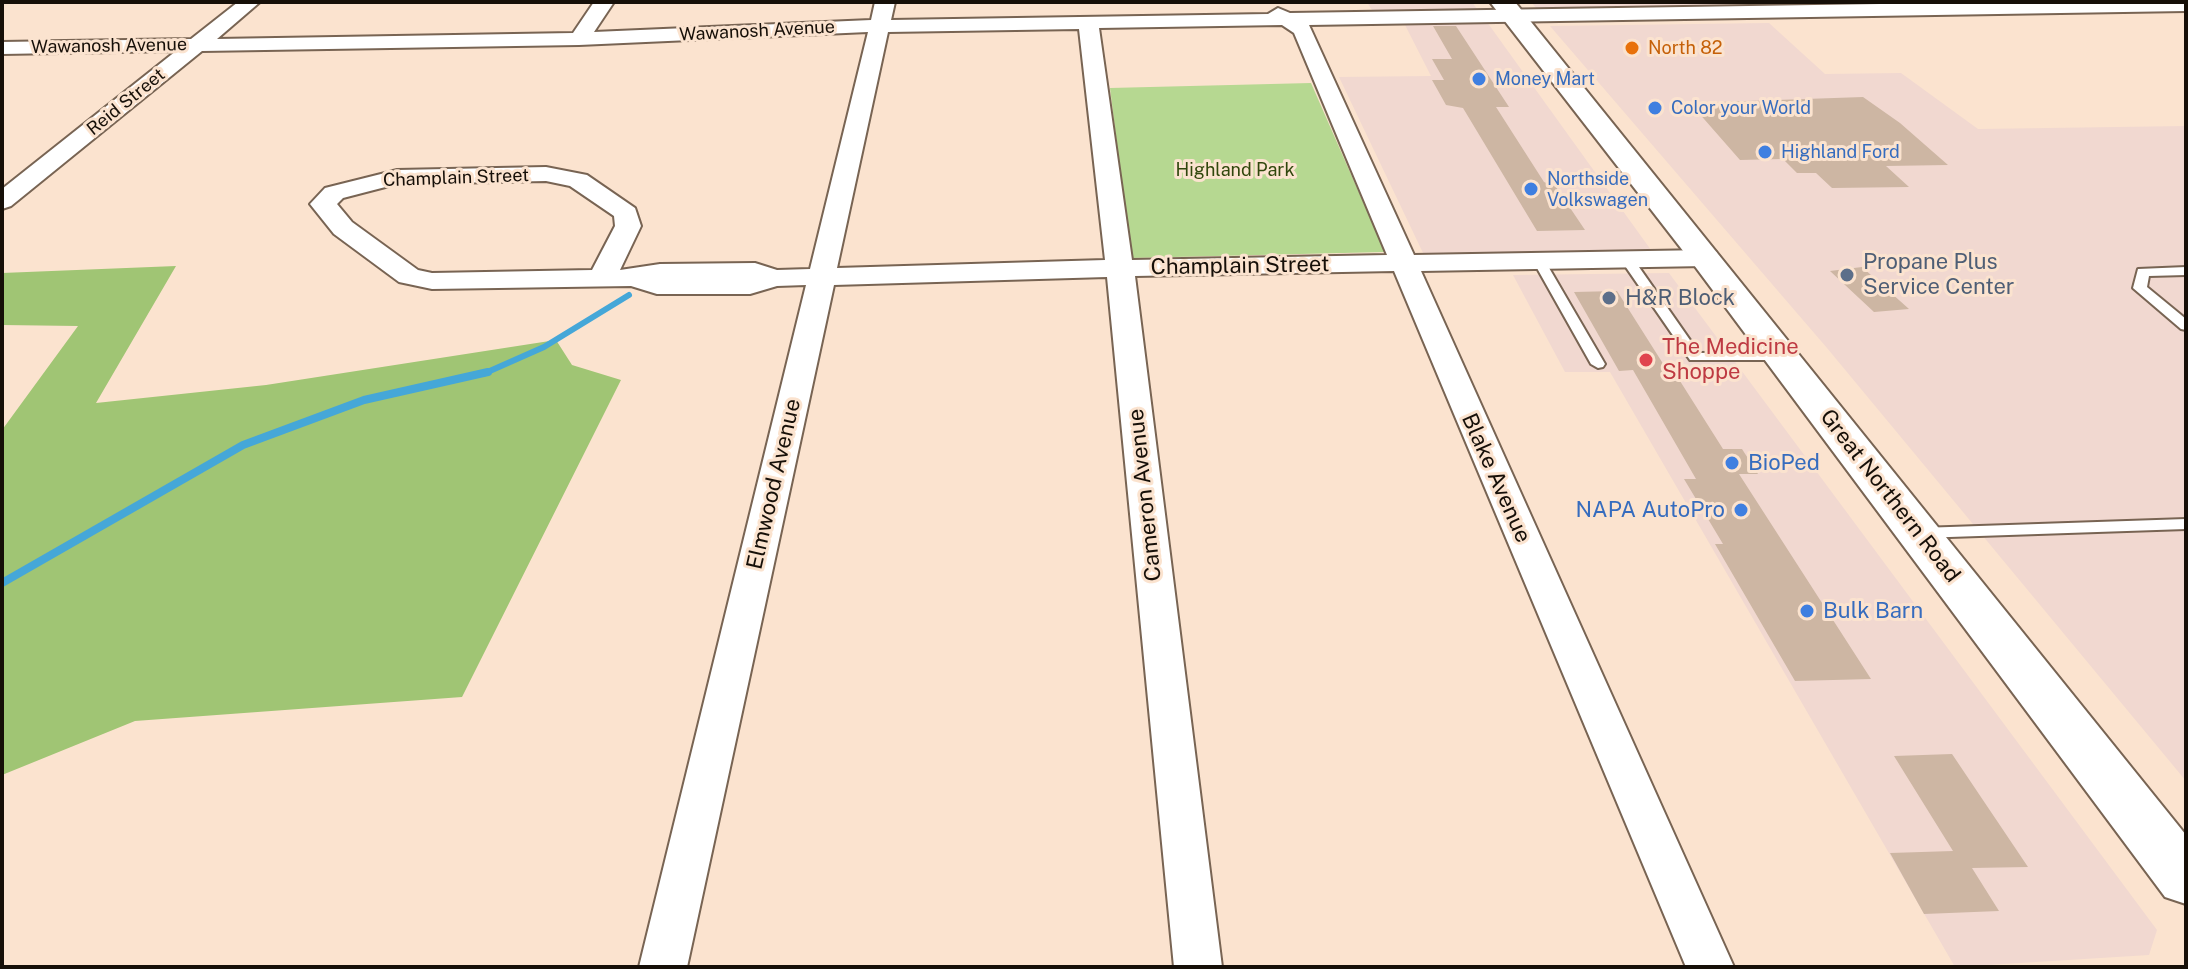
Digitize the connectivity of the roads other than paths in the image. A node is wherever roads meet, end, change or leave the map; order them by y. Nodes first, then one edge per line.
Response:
1 (250, 2) edge
2 (604, 2) edge
3 (2186, 5) edge
4 (1507, 8) edge
5 (1277, 11) edge
6 (882, 14) edge
7 (1088, 23) junction
8 (579, 39) junction
9 (197, 45) junction
10 (2, 48) edge
11 (2, 201) edge
12 (1706, 258) junction
13 (1627, 260) junction
14 (1539, 261) junction
15 (1403, 264) junction
16 (1120, 268) junction
17 (2186, 271) edge
18 (821, 276) junction
19 (602, 278) junction
20 (2186, 326) edge
21 (1781, 356) junction
22 (1598, 364) dead end
23 (2186, 524) edge
24 (1919, 533) junction
25 (2186, 879) edge
26 (663, 967) edge
27 (1198, 967) edge
28 (1710, 967) edge

1 - 9 street, Reid Street
2 - 8 street
3 - 4 street, Wawanosh Avenue
4 - 5 street, Wawanosh Avenue
4 - 12 main road, Great Northern Road
5 - 7 street, Wawanosh Avenue
5 - 15 street, Blake Avenue
6 - 7 street, Wawanosh Avenue
6 - 8 street, Wawanosh Avenue
6 - 18 street, Elmwood Avenue
7 - 16 street, Cameron Avenue
8 - 9 street, Wawanosh Avenue
9 - 10 street, Wawanosh Avenue
9 - 11 street, Reid Street
12 - 13 street, Champlain Street
12 - 21 main road, Great Northern Road
13 - 14 street, Champlain Street
13 - 21 lane
14 - 15 street, Champlain Street
14 - 22 lane
15 - 16 street, Champlain Street
15 - 28 street, Blake Avenue
16 - 18 street, Champlain Street
16 - 27 street, Cameron Avenue
17 - 20 lane
18 - 19 street, Champlain Street
18 - 26 street, Elmwood Avenue
19 - 19 street, Champlain Street
21 - 24 main road, Great Northern Road
23 - 24 lane
24 - 25 main road, Great Northern Road

